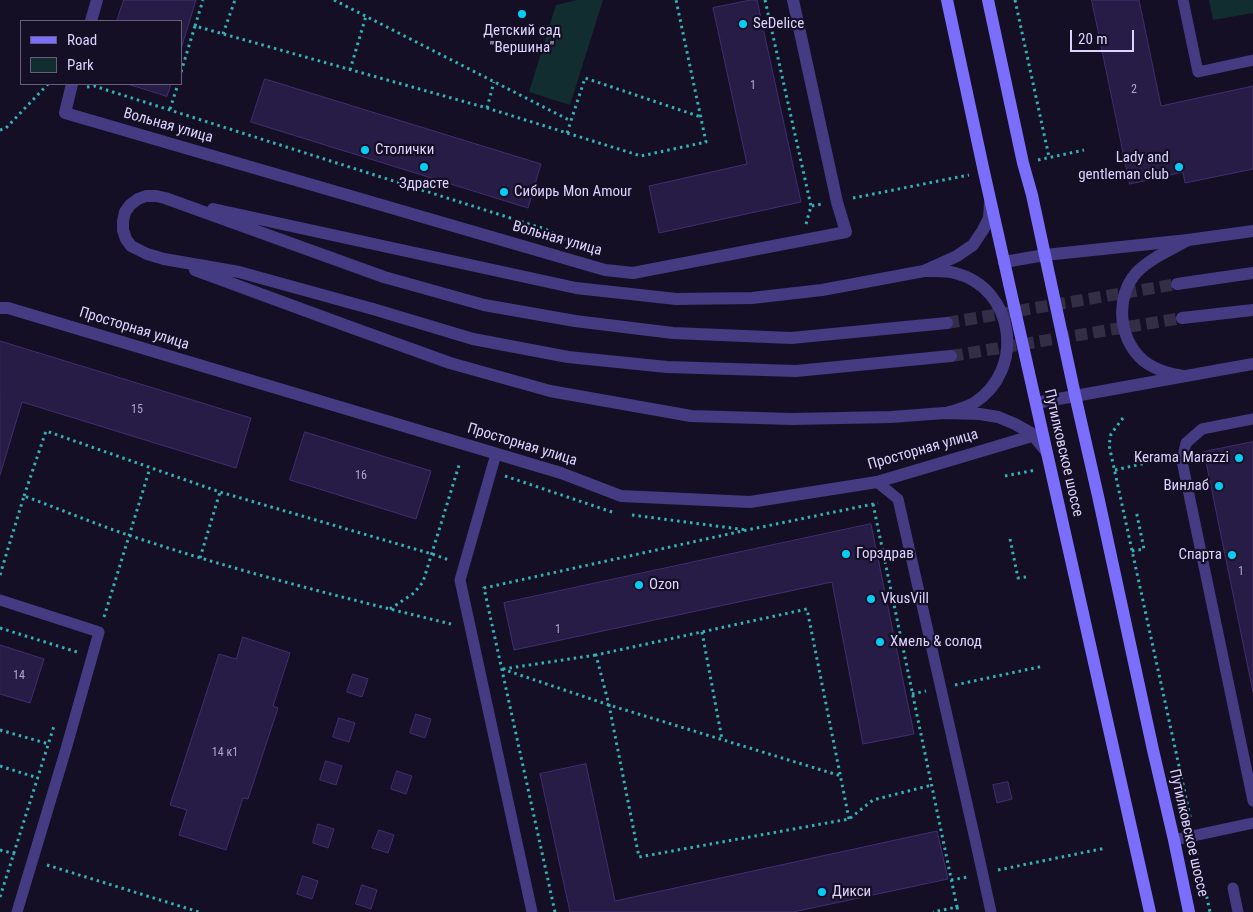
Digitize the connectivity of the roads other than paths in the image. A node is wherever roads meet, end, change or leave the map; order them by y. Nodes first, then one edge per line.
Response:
1 (97, 0) edge
2 (793, 0) edge
3 (947, 0) edge
4 (988, 0) edge
5 (1183, 0) edge
6 (91, 20) edge
7 (1253, 60) edge
8 (71, 87) edge
9 (165, 198) junction
10 (990, 200) junction
11 (1253, 231) edge
12 (1188, 240) junction
13 (1045, 255) junction
14 (164, 258) junction
15 (1004, 262) junction
16 (924, 271) junction
17 (1253, 273) edge
18 (1177, 284) tunnel mouth
19 (0, 308) edge
20 (1253, 310) edge
21 (1182, 318) tunnel mouth
22 (947, 324) tunnel mouth
23 (951, 356) tunnel mouth
24 (1253, 364) edge
25 (1184, 376) junction
26 (1075, 396) junction
27 (1036, 404) junction
28 (944, 413) junction
29 (1253, 419) edge
30 (1038, 434) junction
31 (496, 454) junction
32 (877, 482) junction
33 (0, 600) edge
34 (1250, 767) edge
35 (1253, 801) edge
36 (1253, 823) edge
37 (1174, 840) junction
38 (1233, 888) dead end
39 (16, 912) edge
40 (532, 912) edge
41 (991, 912) edge
42 (1150, 912) edge
43 (1189, 912) edge
44 (1238, 912) edge

1 - 6 street
2 - 8 street, Вольная улица
3 - 10 main road, Путилковское шоссе
4 - 13 main road, Путилковское шоссе
5 - 7 lane
9 - 14 street
9 - 16 street
9 - 22 street
10 - 15 main road, Путилковское шоссе
10 - 16 street
11 - 12 street
12 - 13 street
12 - 25 street
13 - 15 street
13 - 26 main road, Путилковское шоссе
14 - 23 street
14 - 28 street
15 - 27 main road, Путилковское шоссе
16 - 28 street
17 - 18 street
19 - 31 street, Просторная улица
20 - 21 street
24 - 25 street
25 - 26 street
26 - 27 street
26 - 37 main road, Путилковское шоссе
27 - 30 main road, Путилковское шоссе
28 - 30 street
29 - 34 lane
30 - 32 street, Просторная улица
30 - 42 main road, Путилковское шоссе
31 - 32 street, Просторная улица
31 - 40 lane
32 - 41 lane
33 - 39 lane
34 - 35 lane
36 - 37 lane
37 - 43 main road, Путилковское шоссе
38 - 44 lane

